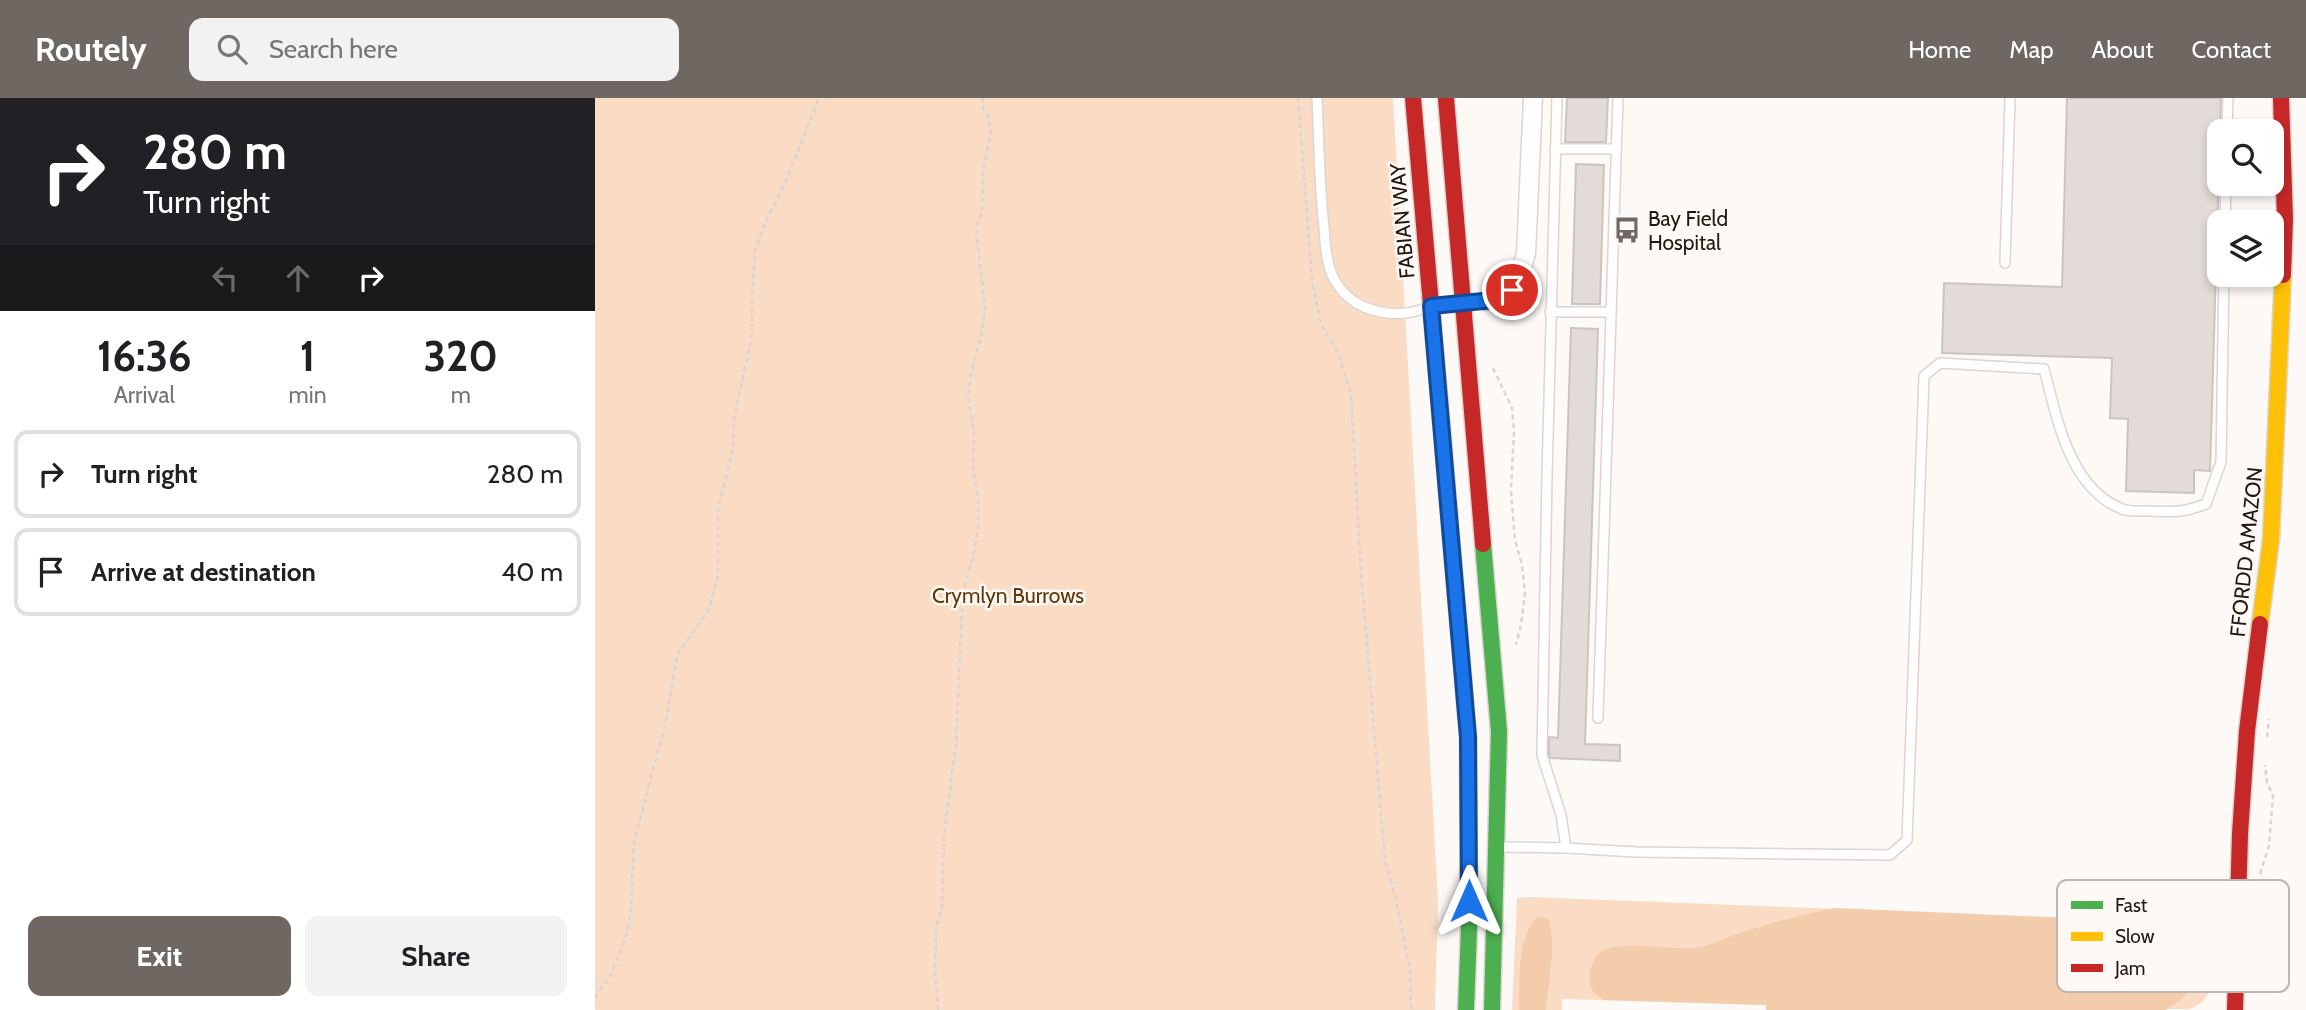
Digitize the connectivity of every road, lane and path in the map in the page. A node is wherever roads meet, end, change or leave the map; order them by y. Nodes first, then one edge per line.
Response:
1 (819, 98) edge
2 (983, 98) edge
3 (1298, 98) edge
4 (1317, 98) edge
5 (1413, 98) edge
6 (1446, 98) edge
7 (1534, 98) edge
8 (1557, 98) edge
9 (1618, 98) edge
10 (2010, 98) edge
11 (2228, 98) edge
12 (2281, 98) edge
13 (2227, 119) edge
14 (1555, 149) junction
15 (1616, 149) junction
16 (2005, 263) dead end
17 (2224, 287) edge
18 (1485, 301) joint
19 (1458, 303) junction
20 (1436, 306) junction
21 (1551, 312) junction
22 (1611, 312) junction
23 (1598, 718) dead end
24 (1496, 847) junction
25 (1566, 848) junction
26 (2239, 880) edge
27 (2236, 992) edge
28 (595, 998) edge
29 (938, 1010) edge
30 (1411, 1010) edge
31 (1466, 1010) edge
32 (1492, 1010) edge
33 (2235, 1010) edge

1 - 28 path
2 - 29 path
3 - 30 path
4 - 20 lane
5 - 20 main road, FABIAN WAY
6 - 19 main road
7 - 18 street
8 - 14 lane
9 - 15 lane
10 - 16 lane
11 - 13 lane
12 - 26 main road, FFORDD AMAZON
14 - 15 lane
14 - 21 lane
15 - 22 lane
17 - 25 lane
18 - 19 lane
19 - 24 main road
20 - 31 main road, FABIAN WAY
21 - 22 lane
21 - 25 lane
22 - 23 lane
24 - 25 lane
24 - 32 main road
27 - 33 main road, FFORDD AMAZON

